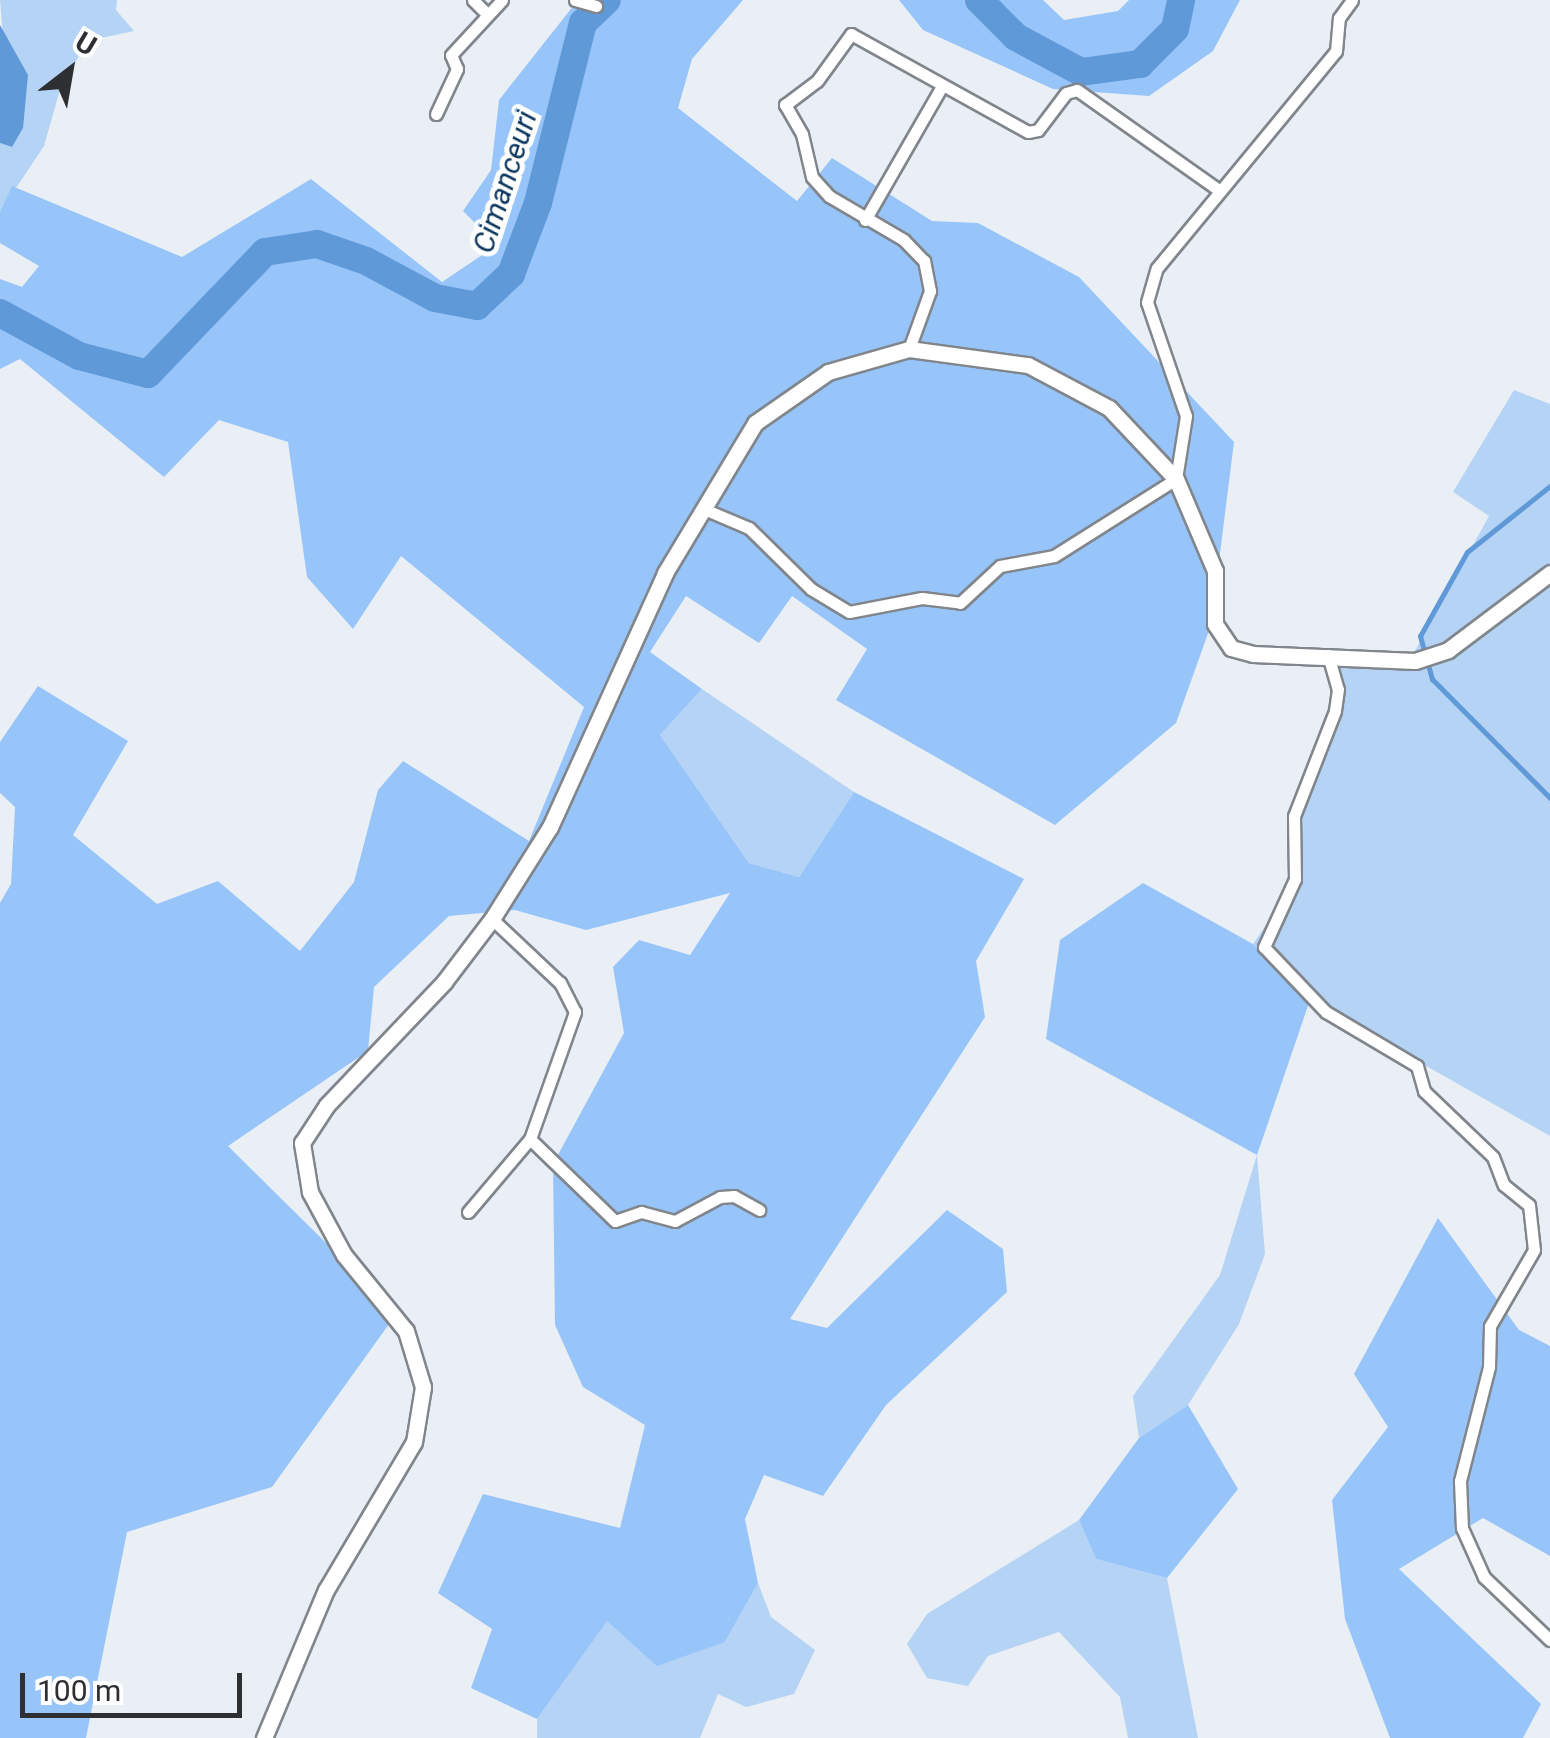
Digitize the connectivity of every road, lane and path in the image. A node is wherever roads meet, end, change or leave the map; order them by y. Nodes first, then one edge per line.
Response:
1 (473, 0) edge
2 (502, 0) edge
3 (574, 0) edge
4 (1352, 0) edge
5 (596, 6) dead end
6 (488, 14) junction
7 (942, 86) junction
8 (436, 114) dead end
9 (1219, 190) junction
10 (865, 220) junction
11 (909, 349) junction
12 (1176, 479) junction
13 (704, 509) junction
14 (1550, 573) edge
15 (1328, 655) junction
16 (492, 919) junction
17 (530, 1140) junction
18 (759, 1210) dead end
19 (468, 1212) dead end
20 (1550, 1640) edge
21 (264, 1738) edge

1 - 6 street
2 - 6 street
3 - 5 street
4 - 9 street
6 - 8 street
7 - 9 street
7 - 10 street
7 - 10 street
9 - 12 street
10 - 11 street
11 - 12 street
11 - 13 street
12 - 13 street
12 - 15 street
13 - 16 street
14 - 15 street
15 - 20 street
16 - 17 street
16 - 21 street
17 - 18 street
17 - 19 street

